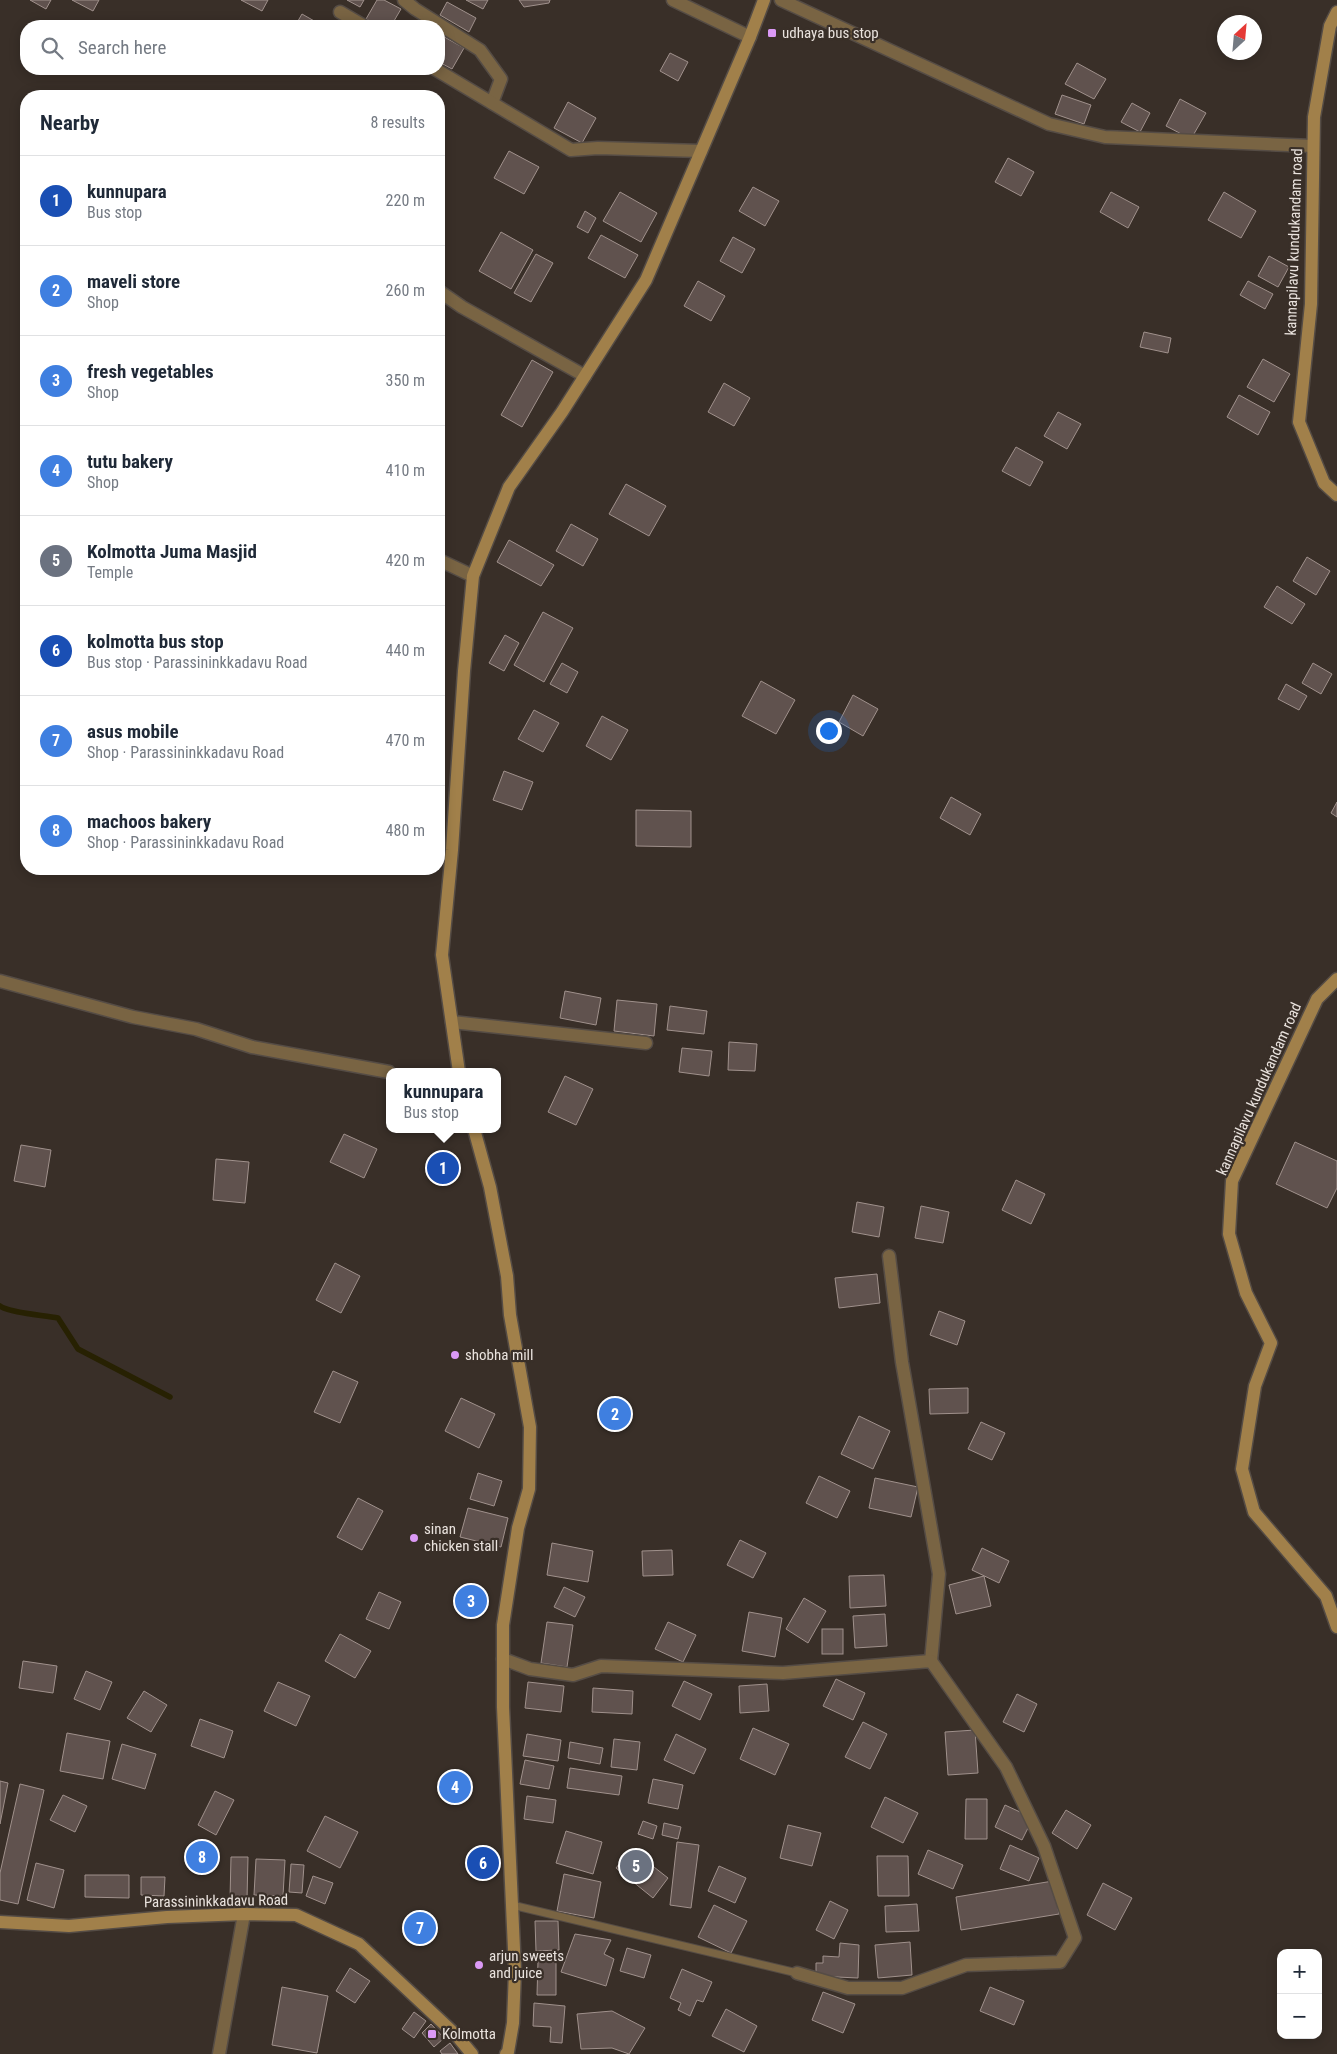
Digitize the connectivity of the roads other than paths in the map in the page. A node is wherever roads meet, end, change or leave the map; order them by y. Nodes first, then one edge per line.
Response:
1 (404, 0) edge
2 (673, 0) edge
3 (764, 0) edge
4 (781, 0) edge
5 (340, 12) dead end
6 (1337, 12) edge
7 (354, 20) edge
8 (432, 20) edge
9 (445, 28) edge
10 (750, 37) junction
11 (445, 75) edge
12 (492, 103) junction
13 (1313, 146) junction
14 (701, 151) junction
15 (445, 295) edge
16 (585, 376) junction
17 (1337, 496) edge
18 (445, 563) edge
19 (473, 576) junction
20 (1337, 979) edge
21 (0, 981) edge
22 (452, 1022) junction
23 (646, 1043) dead end
24 (458, 1068) edge
25 (386, 1071) edge
26 (475, 1133) edge
27 (890, 1256) dead end
28 (1337, 1627) edge
29 (503, 1659) junction
30 (932, 1661) junction
31 (512, 1906) junction
32 (244, 1914) junction
33 (0, 1922) edge
34 (797, 1973) joint
35 (218, 2054) edge
36 (472, 2054) edge
37 (506, 2054) edge

1 - 8 street
2 - 10 street
3 - 10 main road
4 - 13 street
5 - 7 street
6 - 13 main road, kannapilavu kundukandam road
9 - 12 street
10 - 14 main road
11 - 12 street
12 - 14 street
13 - 17 main road, kannapilavu kundukandam road
14 - 16 main road
15 - 16 street
16 - 19 main road
18 - 19 street
19 - 22 main road
20 - 28 main road, kannapilavu kundukandam road
21 - 25 street
22 - 23 street
22 - 24 main road
26 - 29 main road
27 - 30 street
29 - 30 street
29 - 31 main road
30 - 34 street
31 - 34 lane
31 - 37 main road
32 - 33 main road, Parassininkkadavu Road
32 - 35 street
32 - 36 main road, Parassininkkadavu Road

